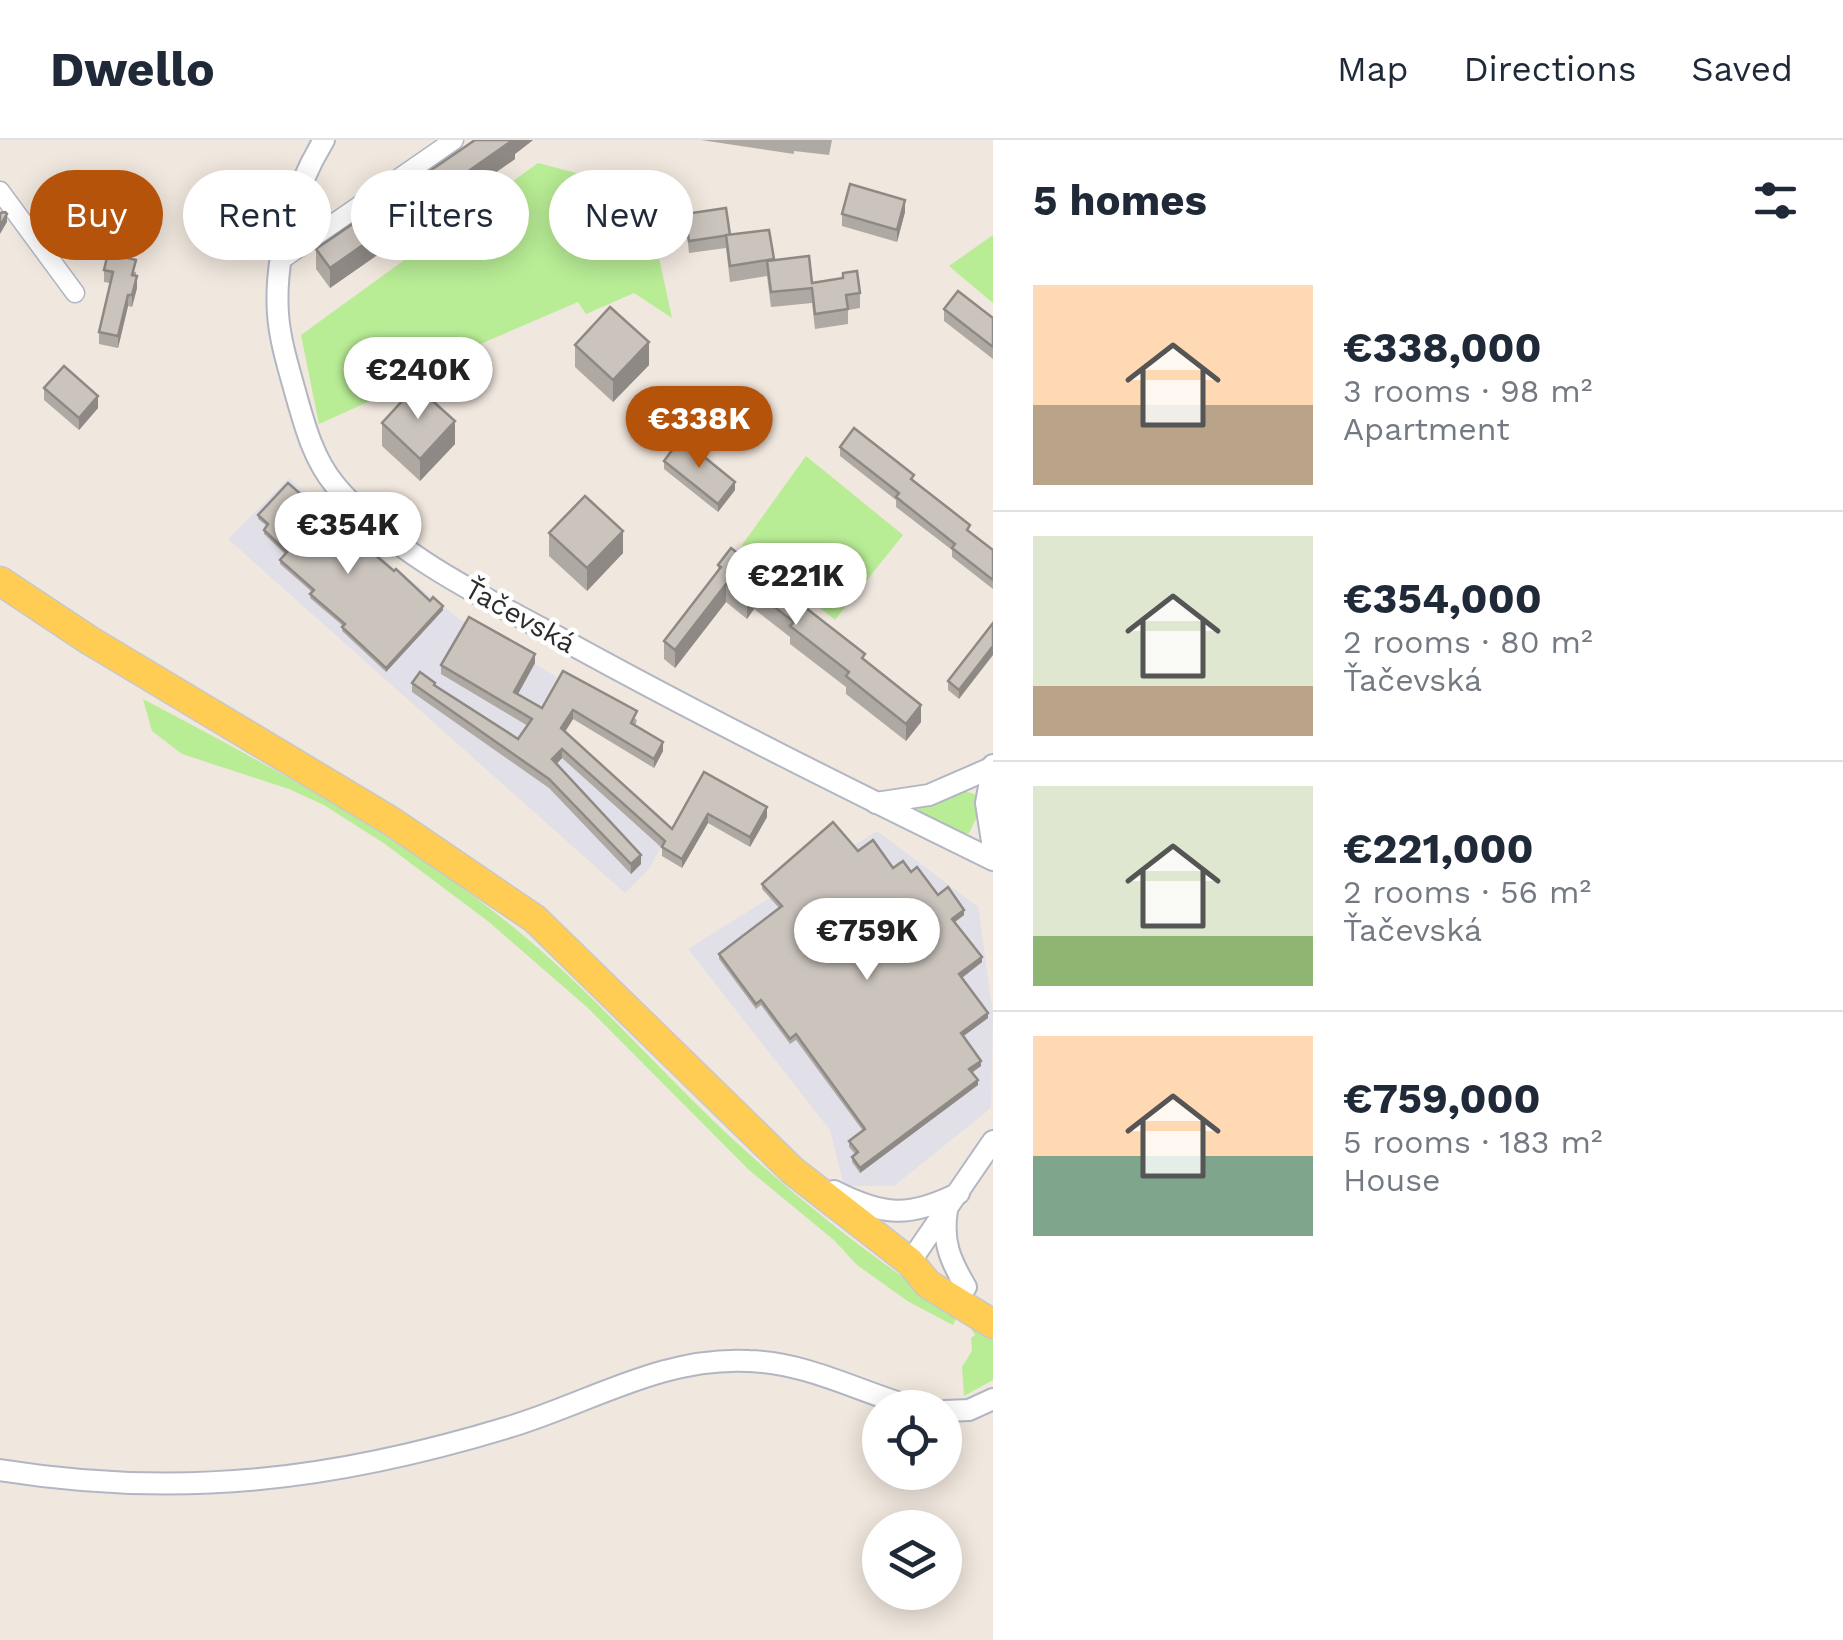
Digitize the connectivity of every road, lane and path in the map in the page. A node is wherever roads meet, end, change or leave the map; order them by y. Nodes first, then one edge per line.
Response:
1 (324, 140) edge
2 (454, 140) edge
3 (427, 147) edge
4 (311, 170) edge
5 (0, 191) edge
6 (331, 222) edge
7 (282, 260) edge
8 (75, 292) dead end
9 (0, 581) edge
10 (992, 766) edge
11 (876, 803) junction
12 (993, 848) edge
13 (993, 860) edge
14 (993, 1141) edge
15 (793, 1170) junction
16 (953, 1200) junction
17 (910, 1262) junction
18 (966, 1287) junction
19 (993, 1303) edge
20 (993, 1324) edge
21 (993, 1388) edge
22 (864, 1390) edge
23 (993, 1400) edge
24 (970, 1410) junction
25 (962, 1411) edge
26 (0, 1470) edge

1 - 4 street, Ťačevská
2 - 3 street
3 - 6 street
5 - 8 street
7 - 11 street, Ťačevská
9 - 15 main road
10 - 11 street
10 - 12 street
11 - 13 street, Ťačevská
14 - 16 street
15 - 16 street
15 - 17 main road
16 - 17 street
16 - 18 street
17 - 18 main road
17 - 20 main road
18 - 19 main road
21 - 24 street
22 - 26 street
23 - 24 street
24 - 25 street

